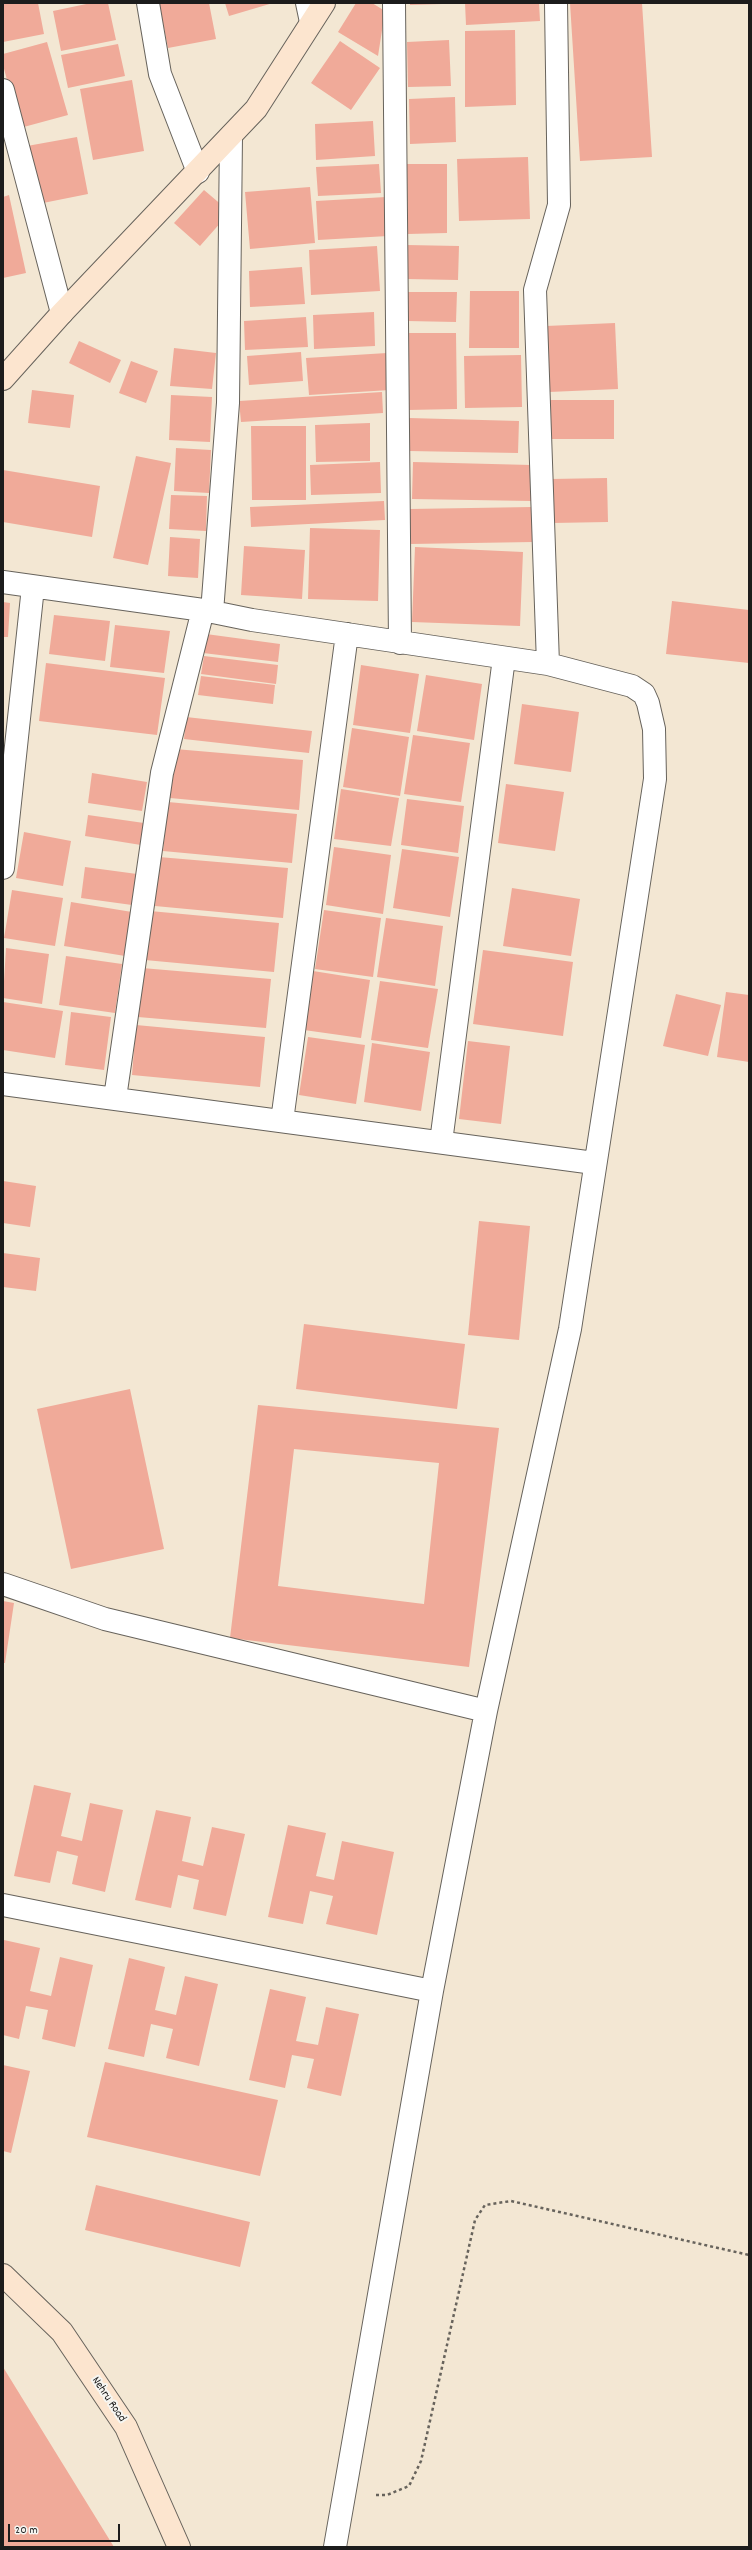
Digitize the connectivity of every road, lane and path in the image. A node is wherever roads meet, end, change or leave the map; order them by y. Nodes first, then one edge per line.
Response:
1 (148, 3) edge
2 (324, 3) edge
3 (394, 3) edge
4 (556, 3) edge
5 (309, 12) edge
6 (3, 90) edge
7 (231, 136) junction
8 (198, 172) junction
9 (62, 313) junction
10 (3, 379) edge
11 (3, 582) edge
12 (33, 587) junction
13 (208, 611) junction
14 (347, 634) junction
15 (400, 643) junction
16 (504, 658) junction
17 (548, 664) junction
18 (3, 868) edge
19 (3, 1084) edge
20 (115, 1098) junction
21 (282, 1121) junction
22 (441, 1142) junction
23 (594, 1163) junction
24 (3, 1584) edge
25 (486, 1711) junction
26 (3, 1905) edge
27 (432, 1991) junction
28 (749, 2254) edge
29 (3, 2275) edge
30 (344, 2493) junction
31 (179, 2547) edge
32 (335, 2547) edge

1 - 8 street
2 - 5 street
3 - 15 street
4 - 17 street
5 - 7 street
6 - 9 street
7 - 8 street
7 - 13 street
8 - 9 street
9 - 10 street
11 - 12 street
12 - 13 street
12 - 18 street
13 - 14 street
13 - 20 street
14 - 15 street
14 - 21 street
15 - 16 street
16 - 17 street
16 - 22 street
17 - 23 street
19 - 20 street
20 - 21 street
21 - 22 street
22 - 23 street
23 - 25 street
24 - 25 street
25 - 27 street
26 - 27 street
27 - 30 street
28 - 30 path
29 - 31 street, Nehru Road
30 - 32 street

